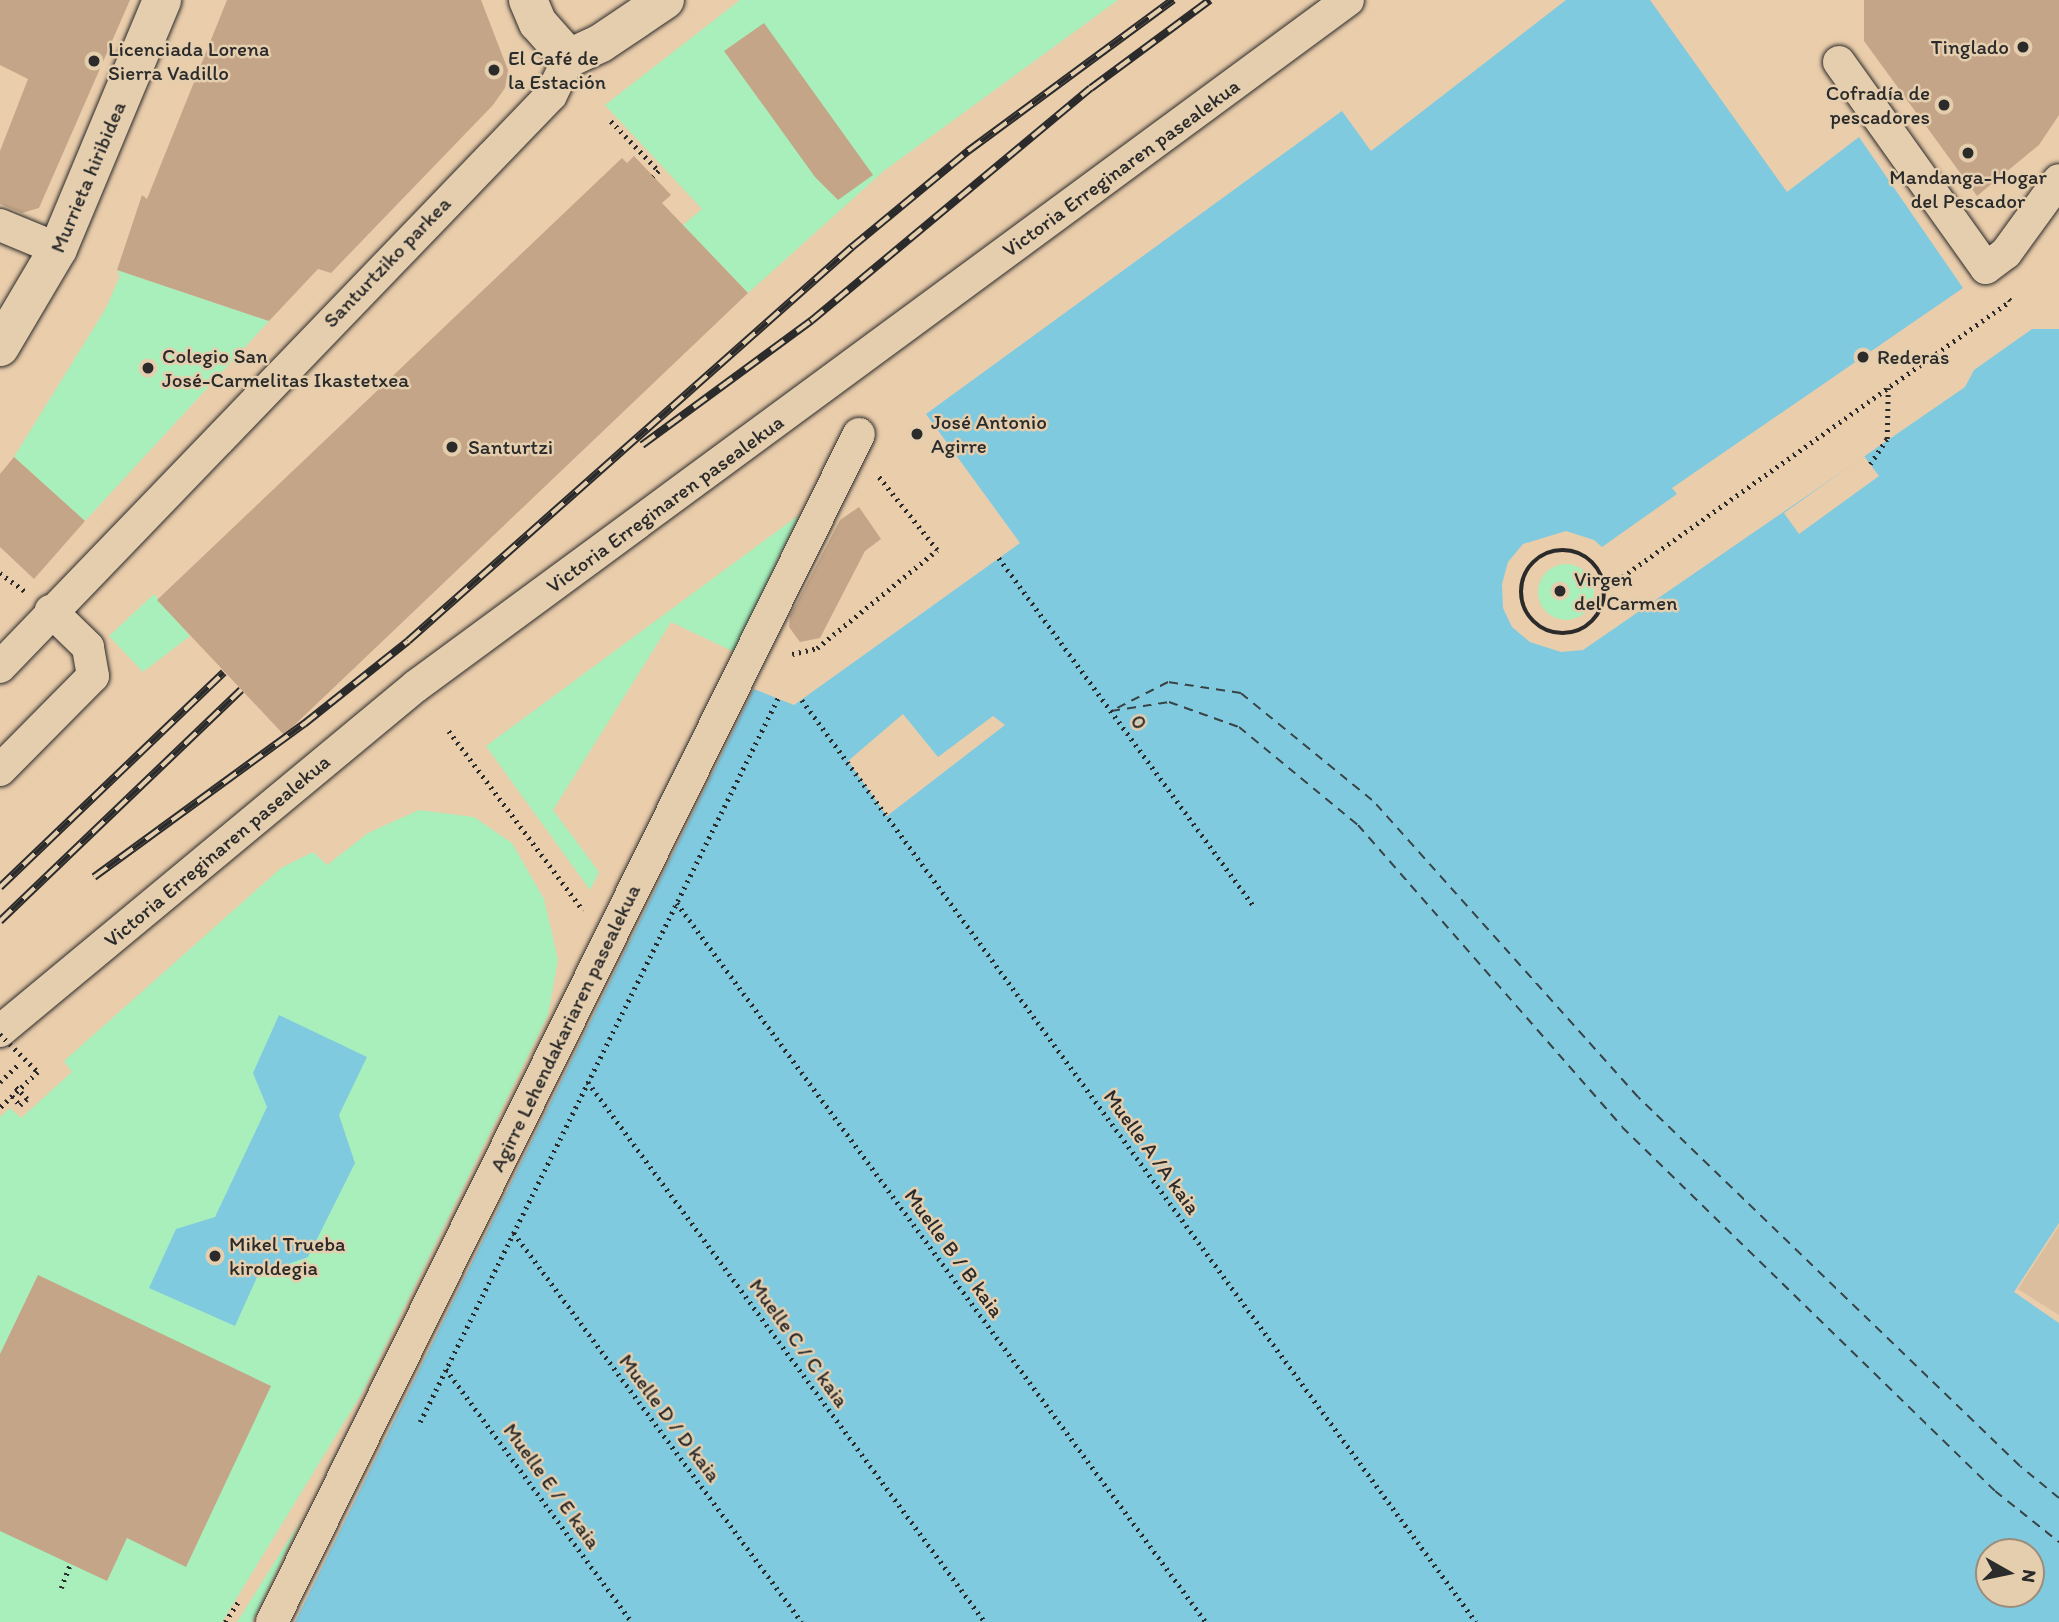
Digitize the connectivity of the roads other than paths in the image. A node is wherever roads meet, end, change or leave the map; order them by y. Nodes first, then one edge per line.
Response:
1 (162, 0) edge
2 (528, 0) edge
3 (665, 0) edge
4 (1348, 0) edge
5 (569, 58) junction
6 (1839, 62) dead end
7 (2059, 180) edge
8 (0, 225) edge
9 (58, 249) junction
10 (0, 347) edge
11 (859, 434) dead end
12 (42, 604) junction
13 (0, 667) edge
14 (0, 770) edge
15 (0, 1032) edge
16 (271, 1622) edge

1 - 9 street, Murrieta hiribidea
2 - 5 street
3 - 5 street
4 - 15 street, Victoria Erreginaren pasealekua
5 - 12 street, Santurtziko parkea
6 - 7 street
8 - 9 street
9 - 10 street, Murrieta hiribidea
11 - 16 street, Agirre Lehendakariaren pasealekua
12 - 13 street, Santurtziko parkea
12 - 14 street

